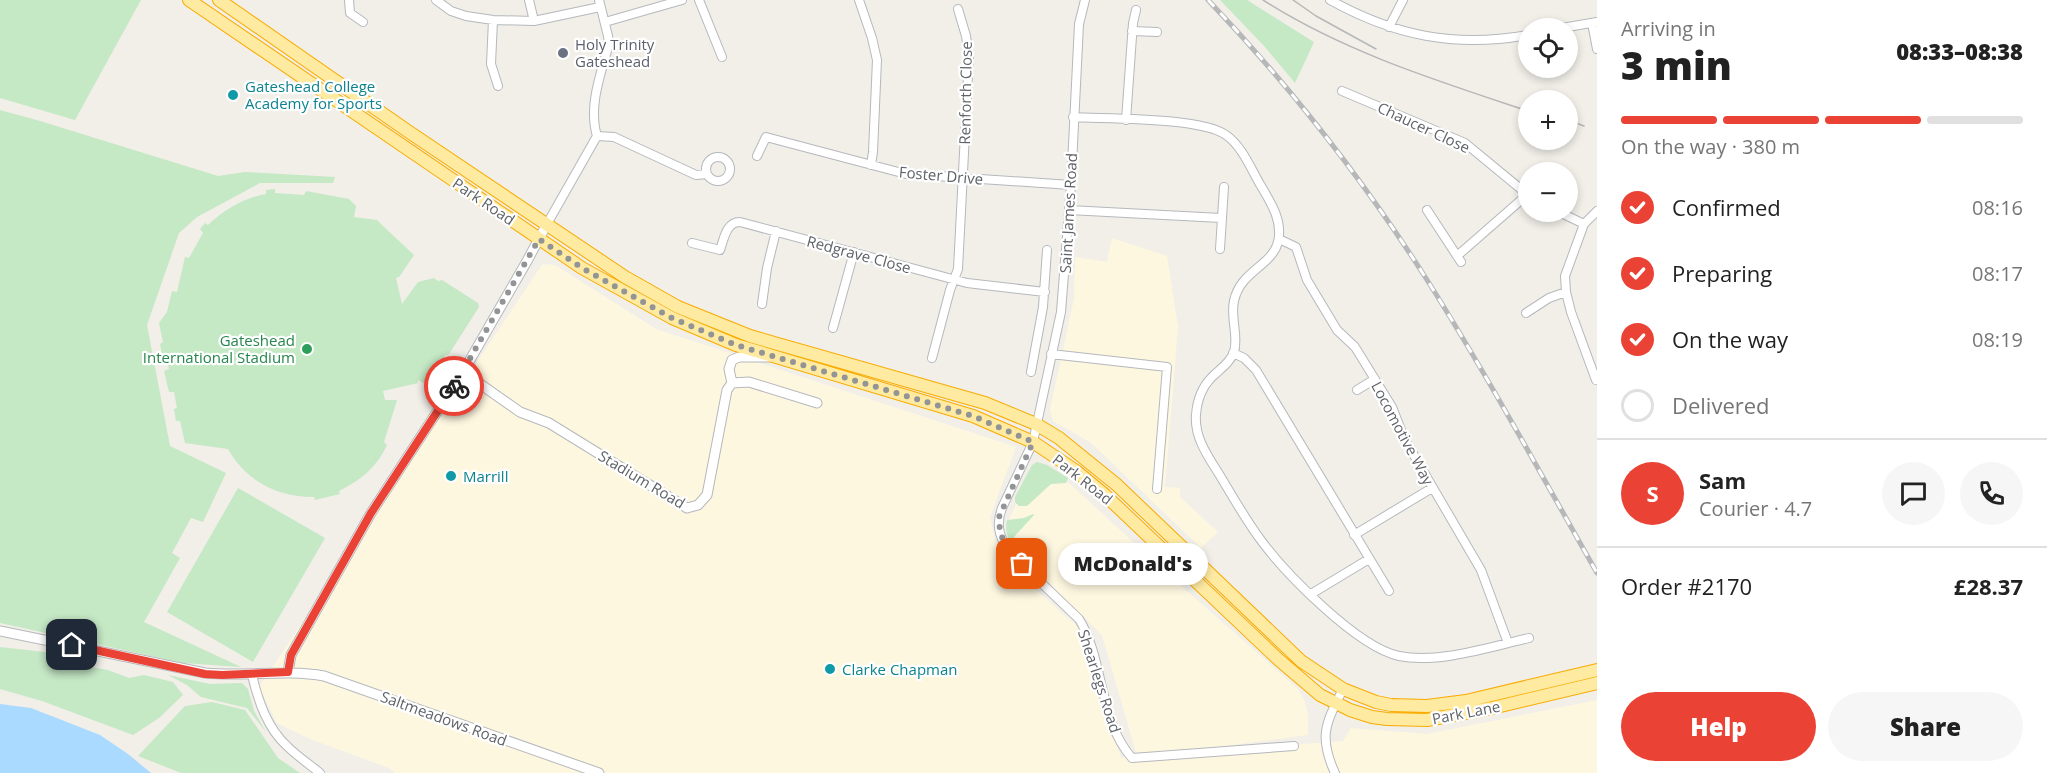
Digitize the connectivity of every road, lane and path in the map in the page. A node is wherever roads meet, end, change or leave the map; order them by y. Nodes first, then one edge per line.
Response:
1 (189, 0) edge
2 (349, 0) edge
3 (436, 0) edge
4 (529, 0) edge
5 (682, 0) edge
6 (699, 0) edge
7 (858, 0) edge
8 (1085, 0) edge
9 (1330, 0) edge
10 (1403, 0) edge
11 (224, 3) edge
12 (600, 3) edge
13 (958, 9) dead end
14 (1136, 10) dead end
15 (493, 20) junction
16 (219, 21) junction
17 (534, 21) junction
18 (605, 21) junction
19 (363, 22) dead end
20 (1594, 23) edge
21 (1578, 26) edge
22 (1389, 27) junction
23 (1132, 31) junction
24 (1156, 32) dead end
25 (1518, 36) edge
26 (1597, 49) edge
27 (722, 57) dead end
28 (498, 86) dead end
29 (1342, 91) dead end
30 (1074, 117) junction
31 (1126, 120) junction
32 (597, 136) junction
33 (758, 156) dead end
34 (871, 165) junction
35 (707, 174) dead end
36 (962, 178) junction
37 (1071, 185) junction
38 (1518, 186) edge
39 (1224, 187) dead end
40 (1518, 203) edge
41 (1069, 210) junction
42 (1427, 210) dead end
43 (1597, 211) edge
44 (1221, 218) junction
45 (1578, 221) edge
46 (547, 224) junction
47 (1584, 224) junction
48 (776, 231) junction
49 (539, 239) junction
50 (1279, 239) junction
51 (693, 243) dead end
52 (1220, 249) dead end
53 (1047, 250) dead end
54 (854, 252) junction
55 (954, 280) junction
56 (1045, 292) junction
57 (1566, 292) junction
58 (762, 304) dead end
59 (1526, 314) dead end
60 (833, 328) dead end
61 (1233, 353) junction
62 (1051, 354) junction
63 (774, 357) junction
64 (932, 358) dead end
65 (463, 372) junction
66 (1031, 372) dead end
67 (1375, 379) junction
68 (1596, 380) edge
69 (732, 383) junction
70 (1356, 390) dead end
71 (949, 393) junction
72 (817, 403) dead end
73 (944, 408) junction
74 (1036, 424) junction
75 (1033, 442) junction
76 (1432, 488) junction
77 (1157, 489) dead end
78 (1354, 535) junction
79 (1369, 559) junction
80 (1389, 591) dead end
81 (1311, 594) junction
82 (0, 631) edge
83 (1529, 638) dead end
84 (1508, 643) junction
85 (1597, 670) edge
86 (288, 672) junction
87 (252, 675) junction
88 (1597, 683) edge
89 (1343, 689) junction
90 (1336, 704) junction
91 (1294, 746) dead end
92 (320, 773) edge
93 (598, 773) edge
94 (1335, 773) edge

1 - 16 highway, Park Road
2 - 19 street
3 - 15 street
4 - 17 street
5 - 18 street
6 - 27 street
7 - 34 street
8 - 30 street, Saint James Road
9 - 22 street
10 - 22 street
11 - 16 highway
11 - 46 highway, Park Road
12 - 17 street
12 - 18 street
13 - 36 street, Renforth Close
14 - 23 street
15 - 17 street
15 - 28 street
16 - 49 highway, Park Road
18 - 32 street
20 - 21 street
20 - 26 street
22 - 25 street
23 - 24 street
23 - 31 street
29 - 38 street, Chaucer Close
30 - 31 street
30 - 37 street, Saint James Road
31 - 50 street
32 - 35 street
32 - 46 street
33 - 34 street, Foster Drive
34 - 36 street, Foster Drive
36 - 37 street, Foster Drive
36 - 55 street, Renforth Close
37 - 41 street, Saint James Road
39 - 44 street
40 - 42 street
41 - 44 street
41 - 62 street, Saint James Road
43 - 47 street
44 - 52 street
45 - 47 street
46 - 49 street
46 - 71 highway, Park Road
47 - 57 street
48 - 51 street, Redgrave Close
48 - 54 street, Redgrave Close
48 - 58 street
49 - 63 highway, Park Road
49 - 65 street
50 - 61 street
50 - 67 street, Locomotive Way
53 - 56 street
54 - 55 street, Redgrave Close
54 - 60 street
55 - 56 street, Redgrave Close
55 - 64 street, Renforth Close
56 - 66 street
57 - 59 street
57 - 68 street
61 - 78 street
61 - 81 street
62 - 74 street, Saint James Road
62 - 77 street
63 - 69 street
63 - 73 highway, Park Road
65 - 69 street, Stadium Road
65 - 86 street
67 - 70 street
67 - 76 street, Locomotive Way
69 - 72 street
71 - 73 highway
71 - 74 highway, Park Road
73 - 75 highway, Park Road
74 - 75 street, Shearlegs Road
74 - 89 highway, Park Road
75 - 90 highway, Park Road
75 - 91 street, Shearlegs Road
76 - 78 street
76 - 84 street, Locomotive Way
78 - 79 street
79 - 80 street
79 - 81 street
81 - 84 street
82 - 87 street, Saltmeadows Road
83 - 84 street
85 - 89 highway, Park Lane
86 - 87 street, Saltmeadows Road
86 - 93 street, Saltmeadows Road
87 - 92 street
88 - 90 highway, Park Lane
89 - 90 street
90 - 94 street

